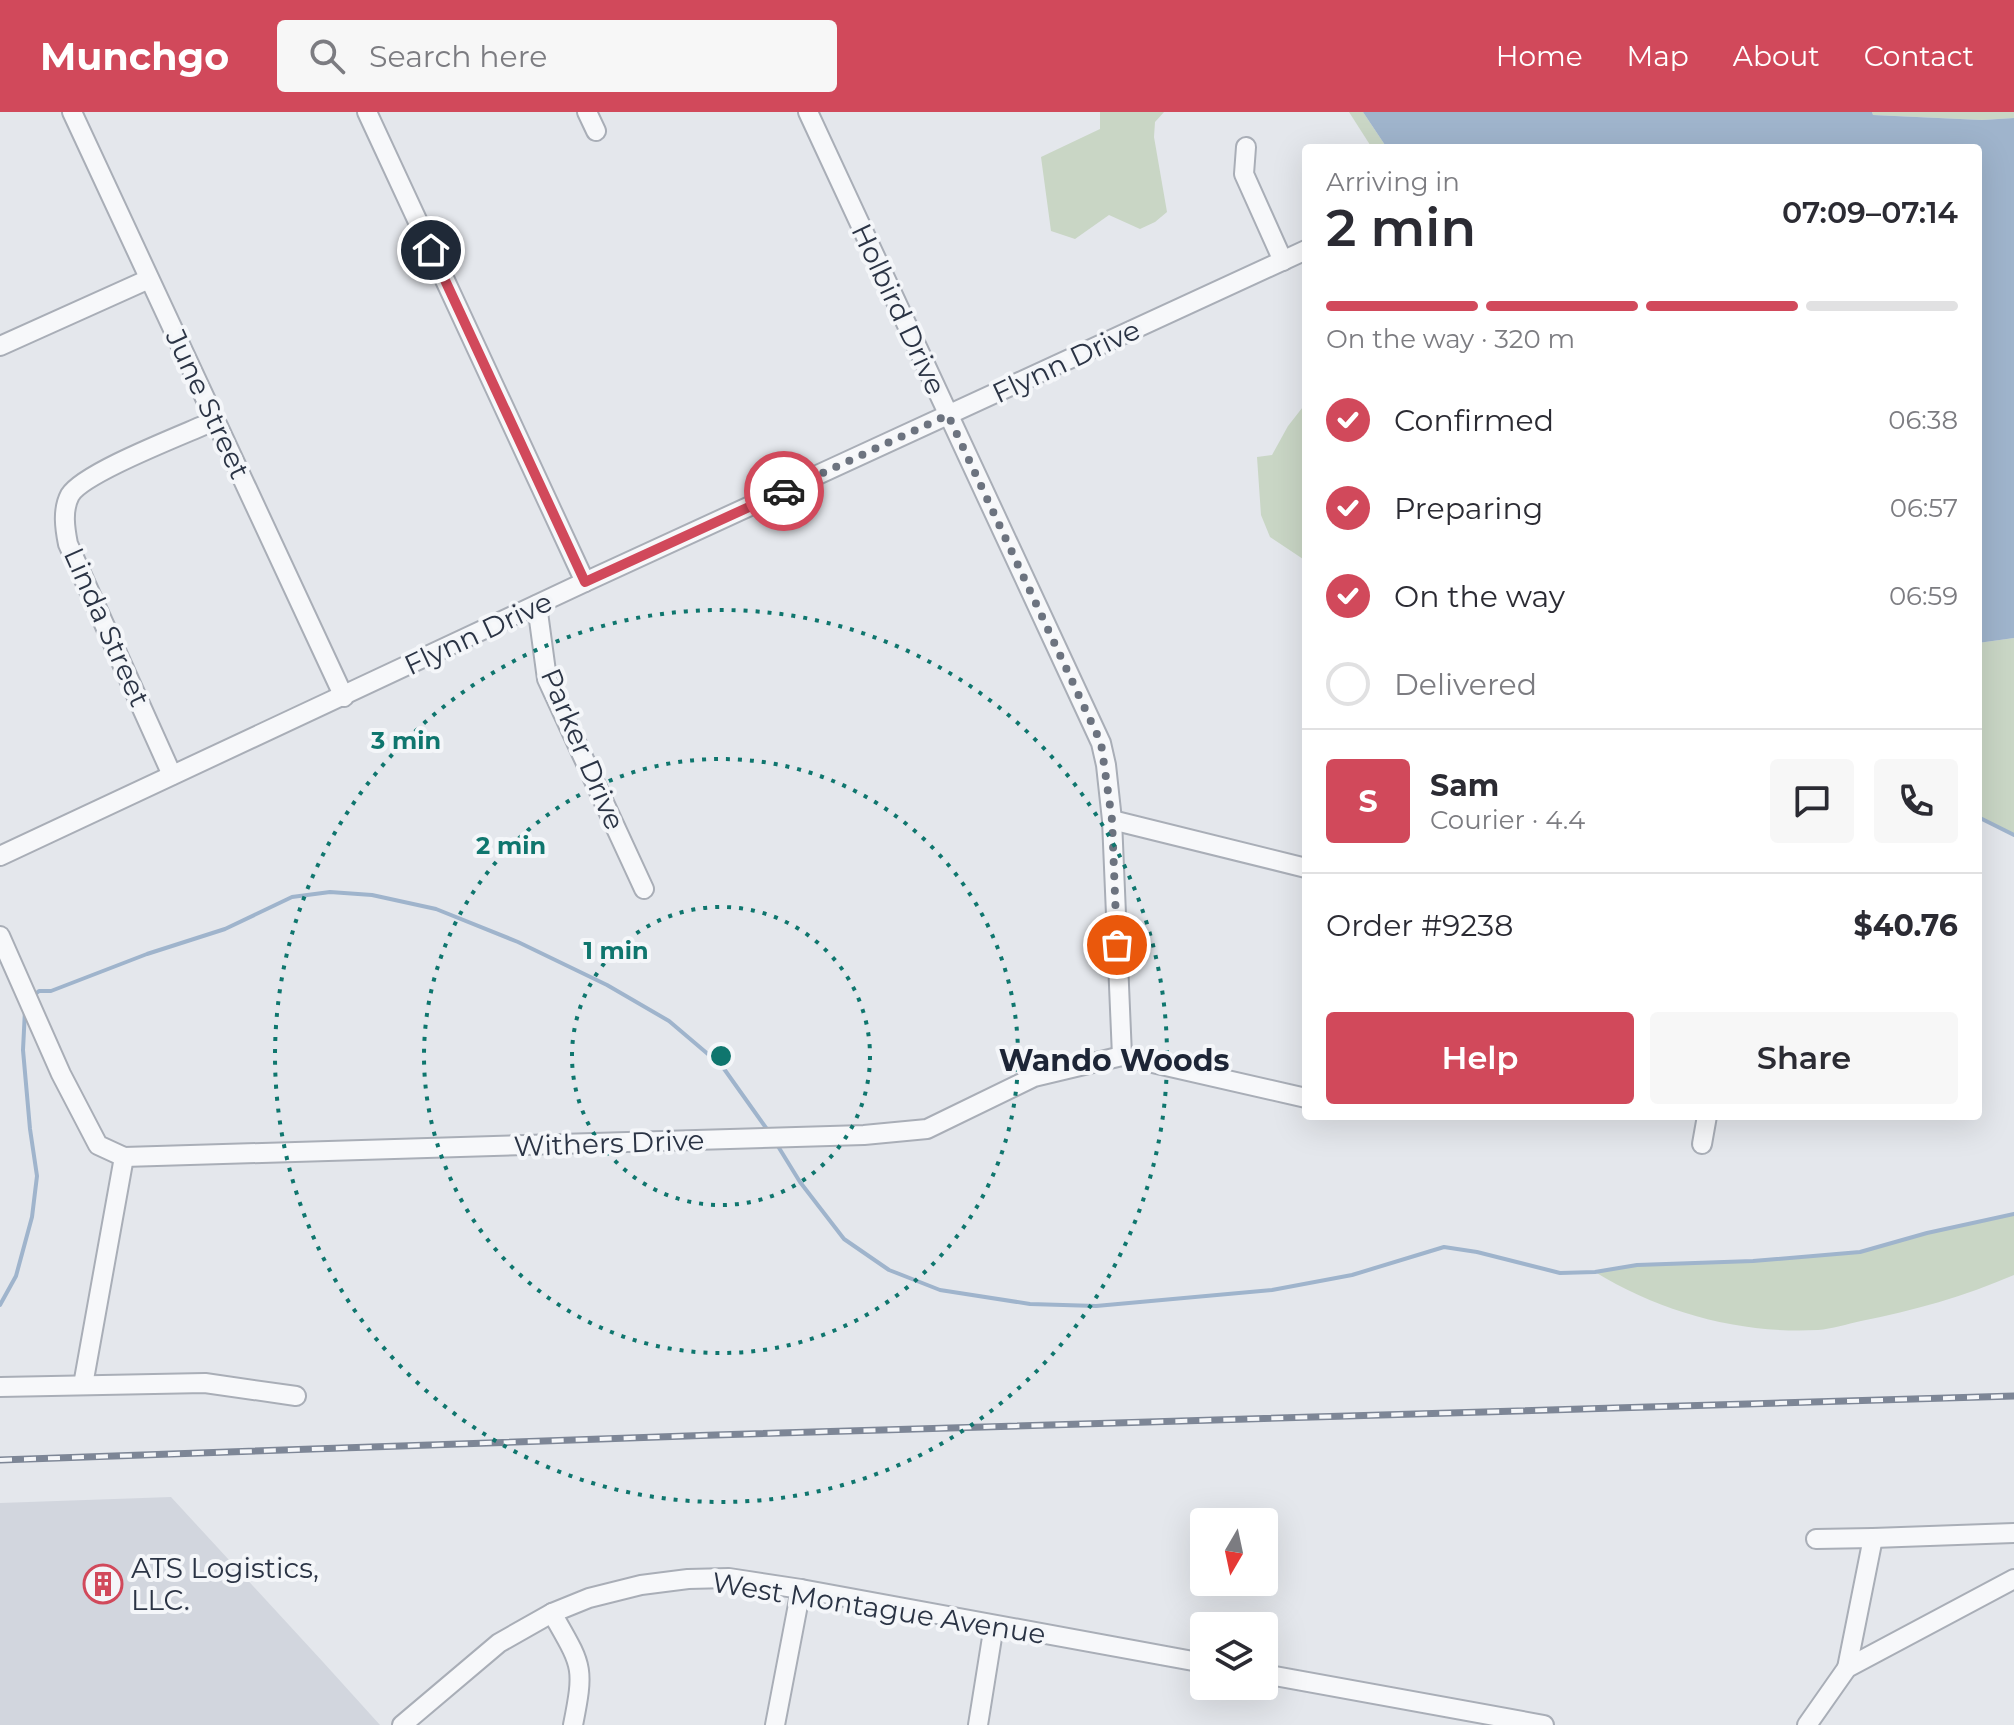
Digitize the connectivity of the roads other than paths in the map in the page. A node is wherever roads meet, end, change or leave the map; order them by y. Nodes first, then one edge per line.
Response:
1 (72, 112) edge
2 (367, 112) edge
3 (587, 112) edge
4 (808, 112) edge
5 (596, 131) dead end
6 (1246, 147) dead end
7 (1302, 252) edge
8 (1283, 261) junction
9 (149, 279) junction
10 (0, 346) edge
11 (948, 415) junction
12 (216, 420) junction
13 (585, 582) junction
14 (537, 605) junction
15 (344, 697) junction
16 (172, 775) junction
17 (1112, 820) junction
18 (2, 851) edge
19 (1302, 867) edge
20 (644, 889) dead end
21 (0, 936) edge
22 (1122, 1056) junction
23 (1302, 1097) edge
24 (1706, 1120) edge
25 (1702, 1144) dead end
26 (124, 1157) junction
27 (83, 1385) junction
28 (0, 1387) edge
29 (296, 1396) dead end
30 (2014, 1533) edge
31 (1873, 1538) junction
32 (1816, 1539) dead end
33 (2014, 1579) edge
34 (801, 1589) junction
35 (552, 1613) junction
36 (994, 1625) junction
37 (1190, 1660) edge
38 (1847, 1668) junction
39 (1278, 1677) edge
40 (402, 1725) edge
41 (573, 1725) edge
42 (775, 1725) edge
43 (978, 1725) edge
44 (1544, 1725) edge
45 (1807, 1725) edge

1 - 9 street, June Street
2 - 13 street
3 - 5 street
4 - 11 street, Holbird Drive
6 - 8 street
7 - 8 street, Flynn Drive
8 - 11 street, Flynn Drive
9 - 10 street
9 - 12 street, June Street
11 - 13 street, Flynn Drive
11 - 17 street, Holbird Drive
12 - 15 street, June Street
12 - 16 street, Linda Street
13 - 14 street, Flynn Drive
14 - 15 street, Flynn Drive
14 - 20 street, Parker Drive
15 - 16 street, Flynn Drive
16 - 18 street, Flynn Drive
17 - 19 street
17 - 22 street, Holbird Drive
21 - 26 street
22 - 23 street, Withers Drive
22 - 26 street, Withers Drive
24 - 25 street
26 - 27 street
27 - 28 street
27 - 29 street
30 - 31 street
31 - 32 street
31 - 38 street
33 - 38 street
34 - 35 street, West Montague Avenue
34 - 36 street, West Montague Avenue
34 - 42 street
35 - 40 street, West Montague Avenue
35 - 41 street
36 - 37 street, West Montague Avenue
36 - 43 street
38 - 45 street
39 - 44 street

